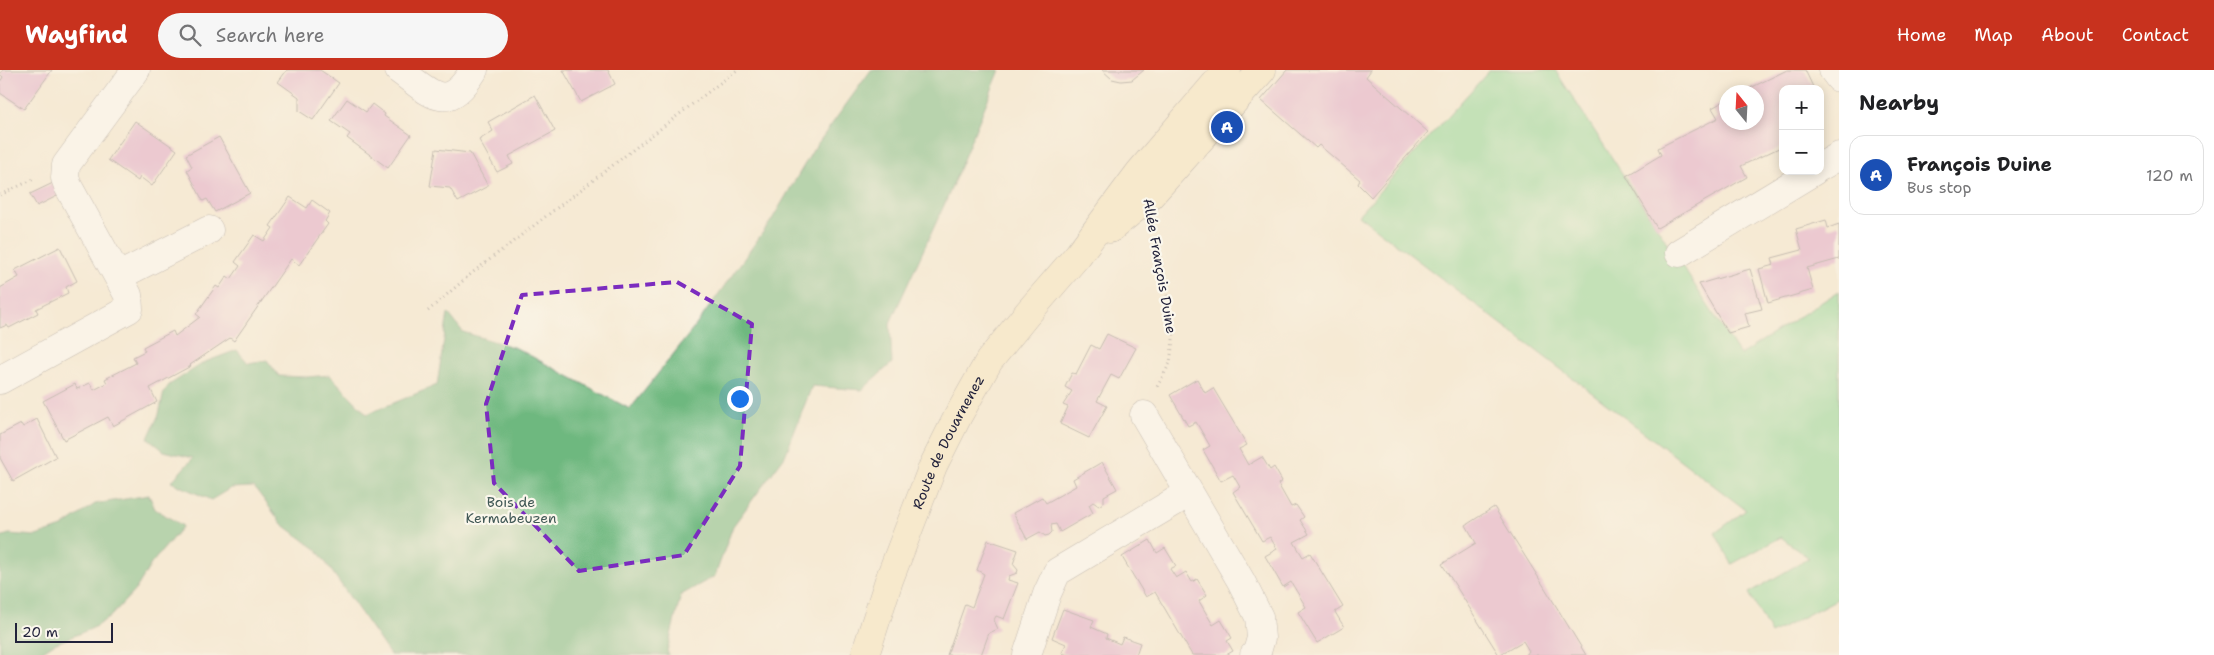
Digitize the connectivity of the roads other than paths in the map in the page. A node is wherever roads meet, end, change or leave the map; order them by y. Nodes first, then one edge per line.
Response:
1 (136, 70) edge
2 (399, 70) edge
3 (474, 70) edge
4 (1228, 70) edge
5 (1262, 70) edge
6 (1833, 70) edge
7 (1839, 78) edge
8 (1839, 156) edge
9 (1824, 165) edge
10 (1807, 175) edge
11 (209, 230) dead end
12 (1679, 253) dead end
13 (1078, 255) junction
14 (119, 276) junction
15 (0, 380) edge
16 (1144, 415) road end
17 (1189, 493) junction
18 (865, 655) edge
19 (1027, 655) edge
20 (1254, 655) edge

1 - 14 street
2 - 3 street
4 - 13 main road, Route de Douarnenez
5 - 13 main road, Route de Douarnenez
6 - 7 street
8 - 9 street
10 - 12 street
11 - 14 street
13 - 18 main road, Route de Douarnenez
14 - 15 street
16 - 17 street
17 - 19 street
17 - 20 street

